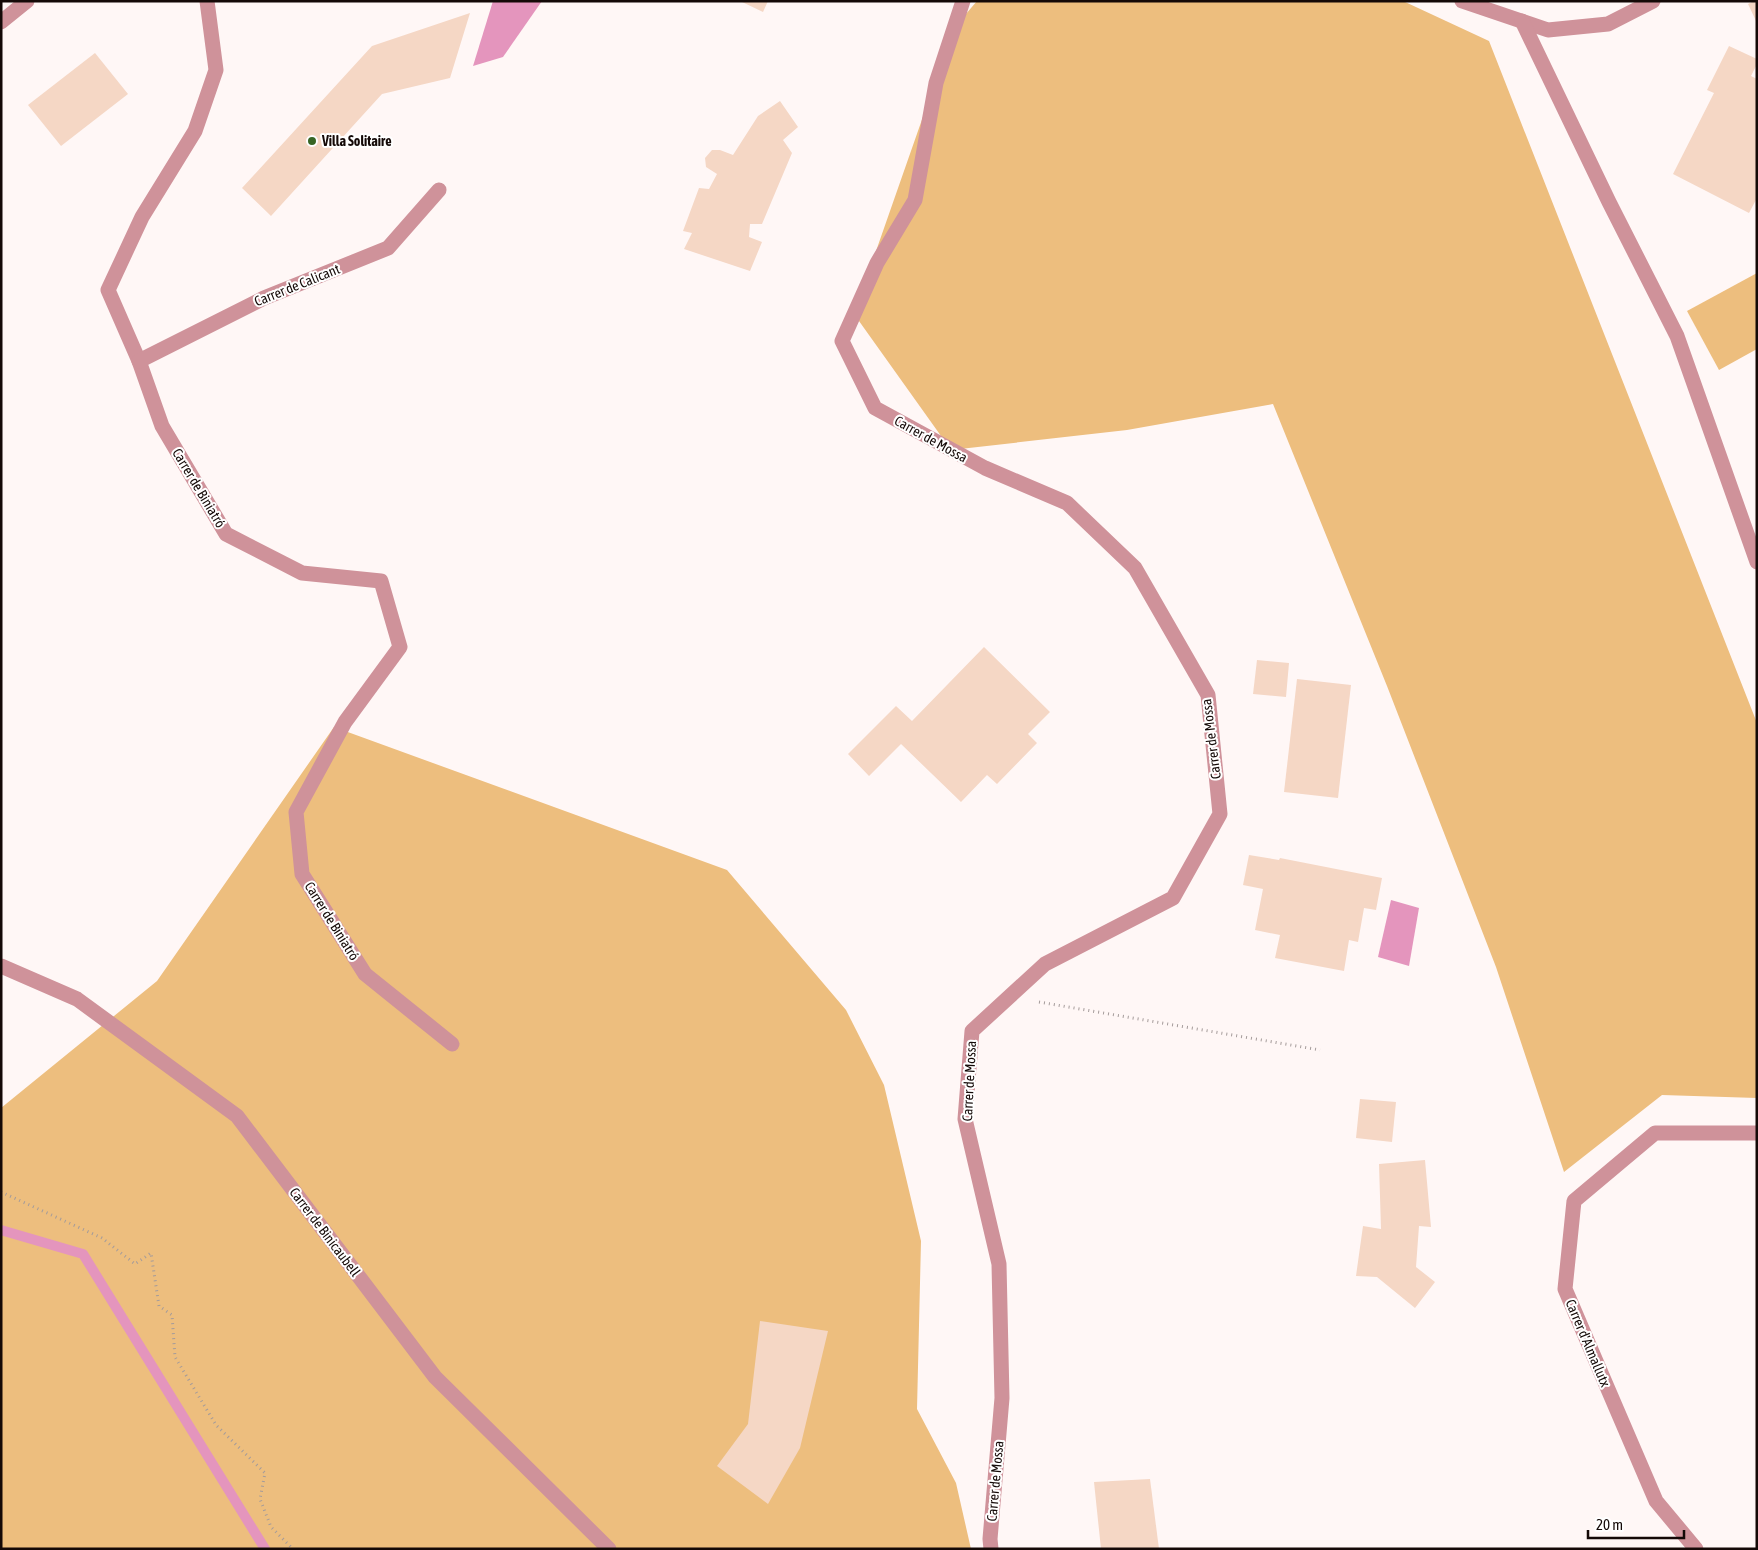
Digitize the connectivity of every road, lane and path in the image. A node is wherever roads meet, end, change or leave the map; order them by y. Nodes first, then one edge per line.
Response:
1 (27, 1) edge
2 (207, 1) edge
3 (962, 1) edge
4 (1462, 1) edge
5 (1652, 1) edge
6 (1, 22) edge
7 (1522, 22) junction
8 (439, 190) dead end
9 (138, 361) junction
10 (1757, 562) edge
11 (1, 966) edge
12 (1009, 997) junction
13 (452, 1044) dead end
14 (1320, 1050) dead end
15 (1757, 1133) edge
16 (1, 1192) edge
17 (293, 1549) edge
18 (609, 1549) edge
19 (991, 1549) edge
20 (1696, 1549) edge

1 - 6 street
2 - 9 street, Carrer de Biniatró
3 - 12 street, Carrer de Mossa
4 - 7 street
5 - 7 street
7 - 10 street
8 - 9 street, Carrer de Calicant
9 - 13 street, Carrer de Biniatró
11 - 18 street, Carrer de Binicaubell
12 - 14 path
12 - 19 street, Carrer de Mossa
15 - 20 street, Carrer d'Almallutx
16 - 17 path

